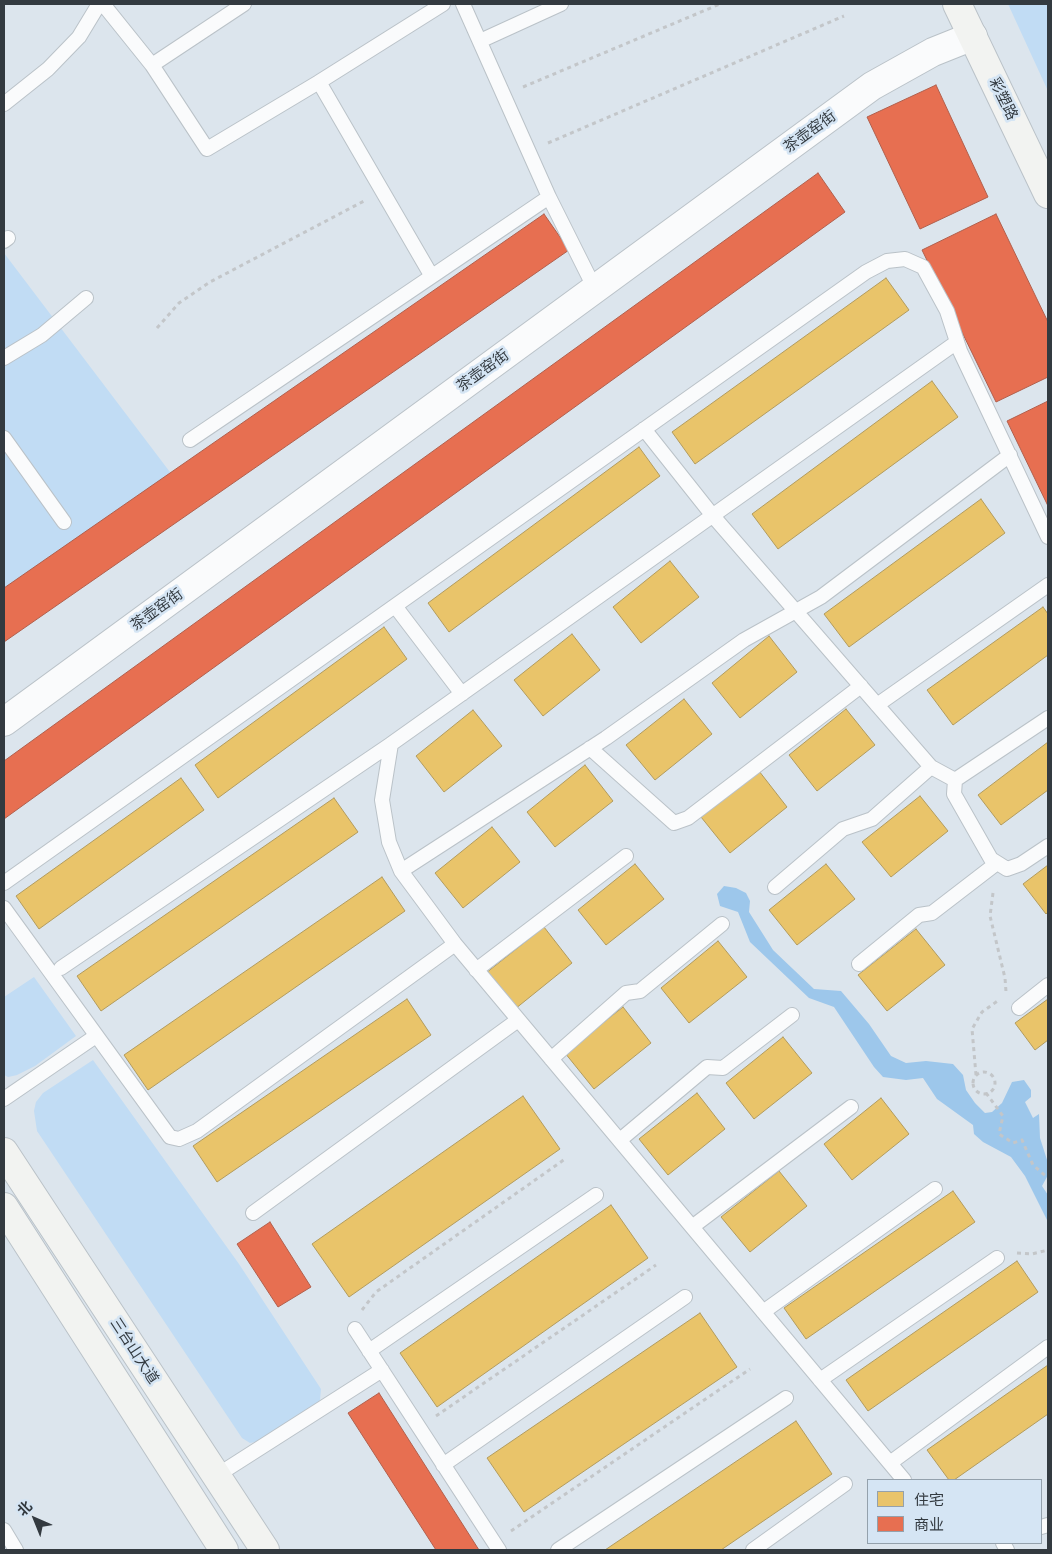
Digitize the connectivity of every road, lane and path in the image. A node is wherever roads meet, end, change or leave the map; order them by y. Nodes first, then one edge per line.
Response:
1 (101, 4) edge
2 (244, 4) edge
3 (443, 4) edge
4 (463, 4) edge
5 (561, 4) edge
6 (720, 4) edge
7 (957, 4) edge
8 (844, 16) dead end
9 (973, 36) junction
10 (480, 41) junction
11 (152, 65) junction
12 (319, 82) junction
13 (504, 95) junction
14 (4, 104) edge
15 (529, 151) junction
16 (382, 191) junction
17 (1048, 194) edge
18 (549, 197) junction
19 (431, 275) junction
20 (596, 289) junction
21 (86, 298) dead end
22 (157, 328) dead end
23 (957, 342) junction
24 (4, 358) edge
25 (644, 429) junction
26 (4, 438) edge
27 (190, 440) dead end
28 (1010, 455) junction
29 (713, 516) junction
30 (64, 522) dead end
31 (1048, 537) edge
32 (1048, 584) edge
33 (395, 606) junction
34 (795, 611) junction
35 (860, 686) junction
36 (462, 694) junction
37 (876, 705) junction
38 (1048, 718) edge
39 (4, 722) edge
40 (392, 744) junction
41 (590, 748) junction
42 (931, 767) junction
43 (955, 780) junction
44 (1048, 846) edge
45 (626, 856) dead end
46 (1002, 866) junction
47 (401, 870) junction
48 (4, 883) edge
49 (775, 887) dead end
50 (4, 908) edge
51 (722, 924) dead end
52 (455, 944) junction
53 (858, 964) dead end
54 (61, 968) dead end
55 (476, 970) junction
56 (1048, 986) edge
57 (1019, 1008) dead end
58 (792, 1015) dead end
59 (518, 1020) junction
60 (96, 1036) junction
61 (551, 1059) junction
62 (976, 1076) junction
63 (986, 1094) junction
64 (4, 1099) edge
65 (851, 1107) dead end
66 (620, 1140) junction
67 (4, 1152) edge
68 (565, 1159) dead end
69 (1048, 1178) edge
70 (935, 1189) dead end
71 (596, 1195) dead end
72 (4, 1207) edge
73 (253, 1213) dead end
74 (692, 1227) junction
75 (1048, 1250) edge
76 (997, 1258) joint
77 (656, 1265) dead end
78 (686, 1297) dead end
79 (763, 1312) junction
80 (355, 1329) joint
81 (1048, 1347) edge
82 (369, 1351) junction
83 (750, 1369) dead end
84 (382, 1370) junction
85 (820, 1380) junction
86 (786, 1398) dead end
87 (419, 1428) junction
88 (890, 1463) junction
89 (443, 1465) junction
90 (216, 1476) junction
91 (903, 1479) edge
92 (845, 1484) dead end
93 (4, 1530) edge
94 (496, 1546) edge
95 (16, 1550) edge
96 (224, 1550) edge
97 (265, 1550) edge
98 (558, 1550) edge
99 (753, 1550) edge

1 - 11 lane
1 - 14 lane
2 - 11 lane
3 - 12 lane
4 - 10 lane
5 - 10 lane
6 - 13 path
7 - 9 main road, 彩塑路
8 - 15 path
9 - 17 main road, 彩塑路
9 - 20 street, 茶壶窑街
10 - 13 lane
11 - 12 lane
12 - 16 lane
13 - 15 lane
15 - 18 lane
16 - 19 lane
16 - 22 path
18 - 19 lane
18 - 20 lane
19 - 27 lane
20 - 39 street, 茶壶窑街
21 - 24 lane
23 - 25 lane
23 - 28 lane
23 - 29 lane
25 - 29 lane
25 - 33 lane
26 - 30 lane
28 - 31 lane
28 - 34 lane
29 - 34 lane
29 - 36 lane
32 - 37 lane
33 - 36 lane
33 - 48 lane
34 - 35 lane
34 - 41 lane
35 - 37 lane
35 - 41 lane
36 - 40 lane
37 - 42 lane
38 - 43 lane
40 - 47 lane
40 - 54 lane
41 - 47 lane
42 - 43 lane
42 - 49 lane
43 - 46 lane
44 - 46 lane
45 - 55 lane
46 - 53 lane
46 - 62 path
47 - 52 lane
50 - 60 lane
51 - 61 lane
52 - 55 lane
52 - 60 lane
55 - 59 lane
56 - 57 lane
58 - 66 lane
59 - 61 lane
59 - 73 lane
60 - 64 lane
61 - 66 lane
62 - 63 path
62 - 63 path
63 - 69 path
65 - 74 lane
66 - 74 lane
67 - 90 main road, 三台山大道
68 - 80 path
70 - 79 lane
71 - 82 lane
72 - 96 main road
74 - 79 lane
75 - 76 path
76 - 85 lane
77 - 87 path
78 - 89 lane
79 - 85 lane
80 - 82 lane
81 - 88 lane
82 - 84 lane
83 - 94 path
84 - 87 lane
84 - 90 lane
85 - 88 lane
86 - 98 lane
87 - 89 lane
88 - 91 lane
89 - 94 lane
90 - 97 main road, 三台山大道
92 - 99 lane
93 - 95 lane

